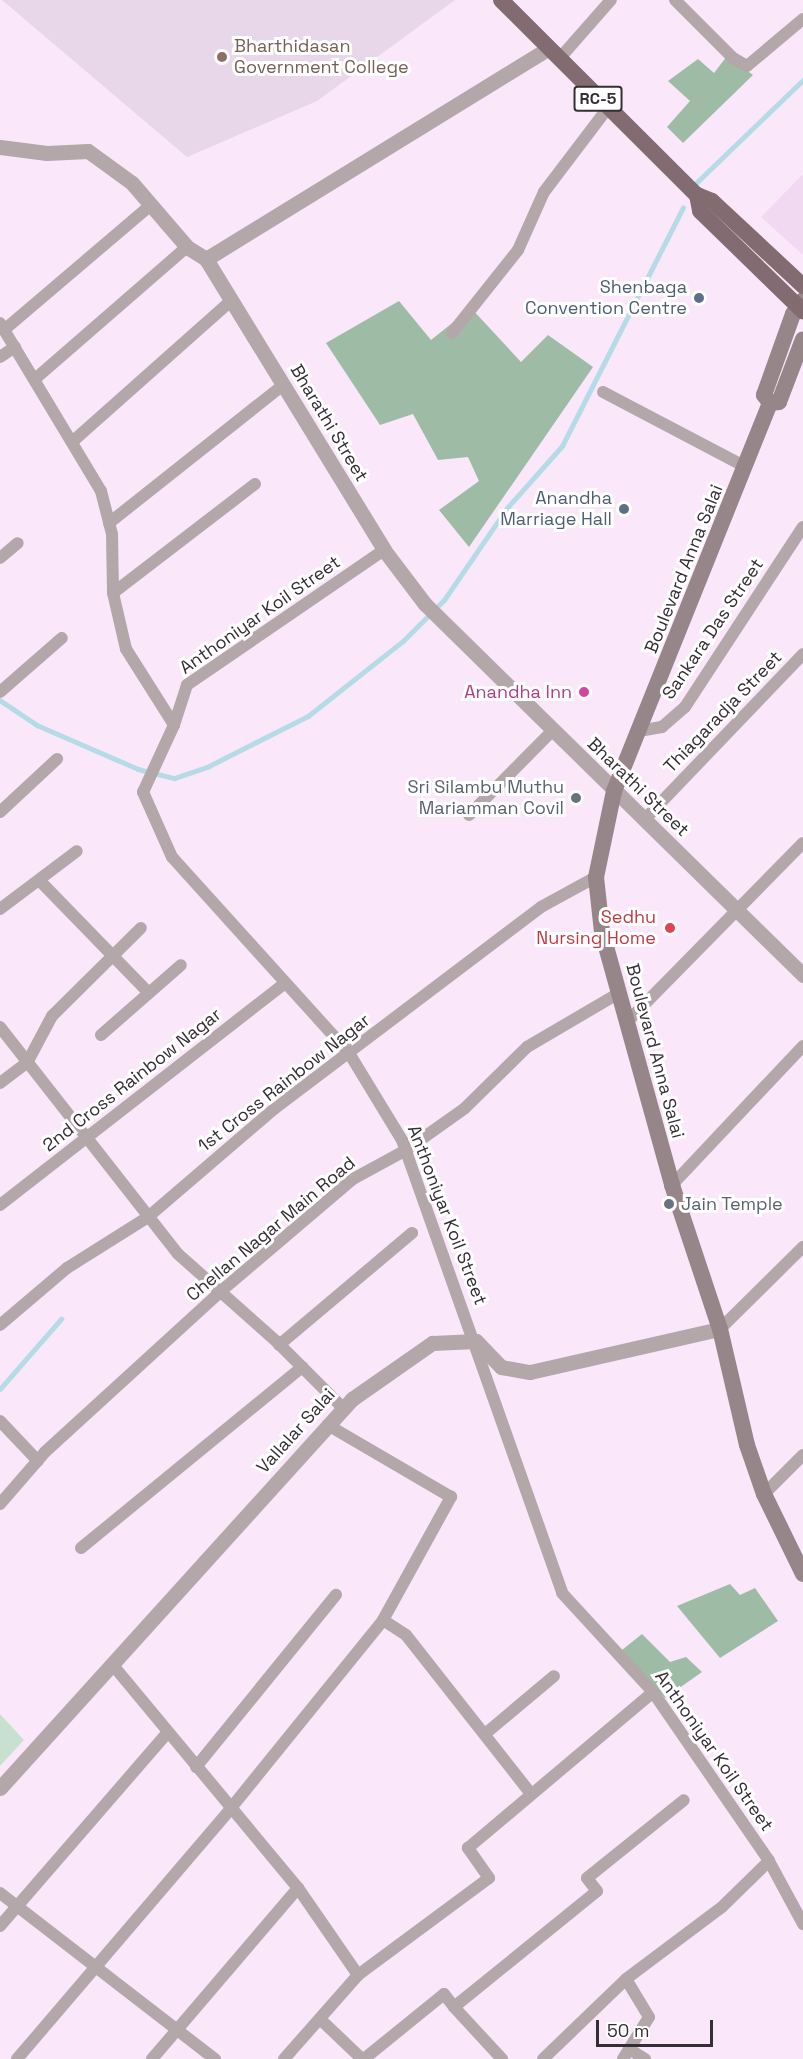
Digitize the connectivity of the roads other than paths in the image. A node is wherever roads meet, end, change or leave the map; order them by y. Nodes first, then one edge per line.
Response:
1 (501, 0) edge
2 (611, 0) edge
3 (675, 0) edge
4 (803, 19) edge
5 (555, 53) junction
6 (607, 109) junction
7 (0, 147) edge
8 (697, 195) junction
9 (151, 205) junction
10 (187, 247) junction
11 (206, 259) junction
12 (803, 286) edge
13 (231, 300) junction
14 (801, 305) edge
15 (2, 326) edge
16 (452, 333) dead end
17 (803, 339) edge
18 (15, 347) junction
19 (0, 357) edge
20 (34, 379) junction
21 (283, 385) junction
22 (603, 392) dead end
23 (770, 403) junction
24 (72, 442) junction
25 (746, 467) junction
26 (255, 484) dead end
27 (110, 523) junction
28 (803, 527) edge
29 (18, 543) dead end
30 (384, 550) junction
31 (0, 558) edge
32 (113, 592) junction
33 (62, 638) dead end
34 (803, 654) edge
35 (1, 691) edge
36 (174, 725) junction
37 (552, 731) junction
38 (639, 731) junction
39 (57, 759) dead end
40 (614, 791) junction
41 (0, 812) edge
42 (469, 815) dead end
43 (644, 820) junction
44 (803, 843) edge
45 (77, 851) dead end
46 (596, 878) junction
47 (40, 881) junction
48 (0, 909) edge
49 (737, 910) junction
50 (141, 928) dead end
51 (111, 956) junction
52 (181, 965) dead end
53 (803, 975) edge
54 (285, 983) junction
55 (149, 993) junction
56 (619, 993) junction
57 (627, 1022) junction
58 (0, 1028) edge
59 (101, 1035) dead end
60 (803, 1046) edge
61 (349, 1053) junction
62 (27, 1063) junction
63 (0, 1083) edge
64 (87, 1140) junction
65 (406, 1149) junction
66 (672, 1185) junction
67 (0, 1205) edge
68 (148, 1217) junction
69 (412, 1233) dead end
70 (803, 1247) edge
71 (220, 1292) junction
72 (0, 1325) edge
73 (720, 1329) junction
74 (476, 1341) junction
75 (279, 1345) junction
76 (302, 1368) junction
77 (343, 1408) junction
78 (0, 1421) edge
79 (328, 1425) junction
80 (803, 1455) edge
81 (38, 1461) junction
82 (764, 1494) junction
83 (0, 1504) edge
84 (81, 1548) dead end
85 (803, 1574) edge
86 (336, 1595) dead end
87 (383, 1620) junction
88 (112, 1664) junction
89 (554, 1676) dead end
90 (653, 1692) junction
91 (167, 1733) junction
92 (485, 1734) junction
93 (196, 1767) junction
94 (0, 1788) edge
95 (531, 1794) junction
96 (684, 1800) dead end
97 (231, 1808) junction
98 (769, 1861) junction
99 (298, 1888) junction
100 (0, 1893) edge
101 (16, 1906) junction
102 (803, 1924) edge
103 (0, 1926) edge
104 (94, 1966) junction
105 (358, 1976) junction
106 (626, 1978) junction
107 (454, 2007) junction
108 (320, 2019) junction
109 (177, 2030) junction
110 (626, 2054) edge
111 (17, 2059) edge
112 (152, 2059) edge
113 (215, 2059) edge
114 (284, 2059) edge
115 (363, 2059) edge
116 (502, 2059) edge
117 (543, 2059) edge
118 (645, 2059) edge

1 - 5 main road, RC-5
2 - 5 street
3 - 4 street
5 - 6 main road, RC-5
5 - 11 street
6 - 8 main road, RC-5
6 - 16 street
7 - 9 street
8 - 12 main road, RC-5
8 - 14 main road, RC-5
9 - 10 street
9 - 15 street
10 - 11 street
10 - 20 street
11 - 13 street, Bharathi Street
13 - 21 street, Bharathi Street
13 - 24 street
14 - 23 main road, Boulevard Anna Salai
15 - 18 street
17 - 23 main road, Boulevard Anna Salai
18 - 19 street
18 - 20 street
20 - 24 street
21 - 27 street
21 - 30 street, Bharathi Street
22 - 25 street
23 - 25 main road, Boulevard Anna Salai
24 - 27 street
25 - 38 main road, Boulevard Anna Salai
26 - 32 street
27 - 32 street
28 - 38 street, Sankara Das Street
29 - 31 street
30 - 36 street, Anthoniyar Koil Street
30 - 37 street, Bharathi Street
32 - 36 street
33 - 35 street
34 - 43 street, Thiagaradja Street
36 - 54 street, Anthoniyar Koil Street
37 - 40 street, Bharathi Street
37 - 42 street
38 - 40 main road, Boulevard Anna Salai
39 - 41 street
40 - 43 street, Bharathi Street
40 - 46 main road, Boulevard Anna Salai
43 - 49 street, Bharathi Street
44 - 49 street
45 - 47 street
46 - 56 main road, Boulevard Anna Salai
46 - 61 street, 1st Cross Rainbow Nagar
47 - 48 street
47 - 51 street
49 - 53 street, Bharathi Street
49 - 57 street
50 - 51 street
51 - 55 street
51 - 62 street
52 - 55 street
54 - 61 street, Anthoniyar Koil Street
54 - 64 street, 2nd Cross Rainbow Nagar
55 - 59 street
56 - 57 main road, Boulevard Anna Salai
56 - 65 street, Chellan Nagar Main Road
57 - 66 main road, Boulevard Anna Salai
58 - 62 street
60 - 66 street
61 - 65 street, Anthoniyar Koil Street
61 - 68 street, 1st Cross Rainbow Nagar
62 - 63 street
62 - 64 street
64 - 67 street, 2nd Cross Rainbow Nagar
64 - 68 street
65 - 71 street, Chellan Nagar Main Road
65 - 74 street, Anthoniyar Koil Street
66 - 73 main road, Boulevard Anna Salai
68 - 71 street
68 - 72 street, 1st Cross Rainbow Nagar
69 - 75 street
70 - 73 street
71 - 75 street
71 - 81 street, Chellan Nagar Main Road
73 - 74 street
73 - 82 main road, Boulevard Anna Salai
74 - 77 street, Vallalar Salai
74 - 90 street, Anthoniyar Koil Street
75 - 76 street
76 - 77 street
76 - 84 street
77 - 79 street, Vallalar Salai
78 - 81 street
79 - 87 street
79 - 88 street, Vallalar Salai
80 - 82 street
81 - 83 street, Chellan Nagar Main Road
82 - 85 main road, Boulevard Anna Salai
86 - 93 street
87 - 92 street
87 - 97 street
88 - 91 street
88 - 94 street, Vallalar Salai
89 - 92 street
90 - 95 street
90 - 98 street, Anthoniyar Koil Street
91 - 93 street
91 - 101 street
92 - 95 street
93 - 97 street
95 - 105 street
96 - 107 street
97 - 99 street
97 - 104 street
98 - 102 street, Anthoniyar Koil Street
98 - 106 street
99 - 105 street
99 - 109 street
100 - 101 street
101 - 103 street
101 - 104 street
104 - 109 street
104 - 111 street
105 - 108 street
106 - 110 street
106 - 117 street
107 - 115 street
107 - 116 street
108 - 114 street
108 - 115 street
109 - 112 street
109 - 113 street
110 - 118 street

